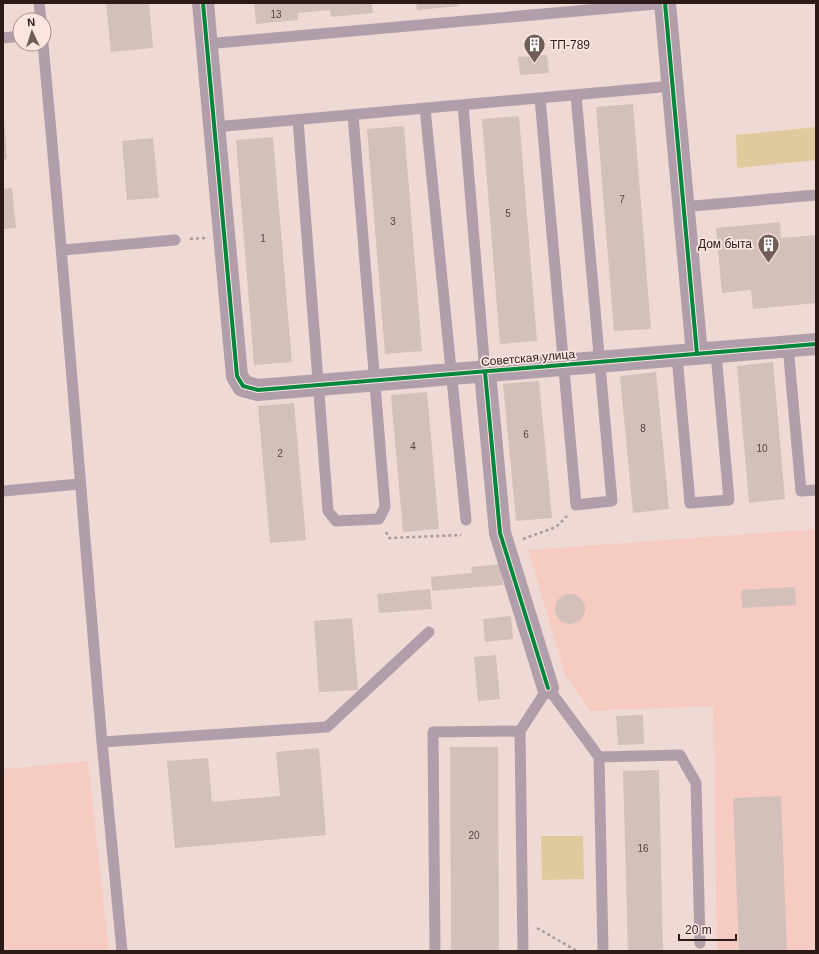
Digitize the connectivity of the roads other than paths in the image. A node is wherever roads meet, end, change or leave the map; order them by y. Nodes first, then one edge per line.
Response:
1 (203, 3) edge
2 (666, 3) edge
3 (206, 44) junction
4 (44, 52) edge
5 (673, 86) junction
6 (576, 95) junction
7 (540, 98) junction
8 (463, 105) junction
9 (424, 108) junction
10 (353, 115) junction
11 (298, 120) junction
12 (214, 127) junction
13 (816, 195) edge
14 (682, 207) junction
15 (175, 240) road end
16 (63, 250) junction
17 (816, 344) edge
18 (788, 346) junction
19 (697, 354) junction
20 (599, 362) junction
21 (564, 365) junction
22 (484, 372) junction
23 (451, 374) junction
24 (376, 381) junction
25 (318, 386) junction
26 (79, 484) junction
27 (816, 490) edge
28 (3, 491) edge
29 (466, 520) dead end
30 (429, 632) dead end
31 (548, 688) junction
32 (520, 731) junction
33 (102, 742) junction
34 (599, 757) junction
35 (700, 943) dead end
36 (122, 951) edge
37 (434, 951) edge
38 (523, 951) edge
39 (603, 951) edge

1 - 3 street
2 - 3 lane
2 - 5 street
3 - 12 street
4 - 16 lane
5 - 6 lane
5 - 14 street
6 - 7 lane
6 - 20 lane
7 - 8 lane
7 - 21 lane
8 - 9 lane
8 - 22 lane
9 - 10 lane
9 - 23 lane
10 - 11 lane
10 - 24 lane
11 - 12 lane
11 - 25 lane
12 - 25 street, Советская улица
13 - 14 lane
14 - 19 street
15 - 16 lane
16 - 26 lane
17 - 18 street, Советская улица
18 - 19 street, Советская улица
18 - 27 lane
19 - 19 lane
19 - 20 street, Советская улица
20 - 21 street, Советская улица
20 - 21 lane
21 - 22 street, Советская улица
22 - 23 street, Советская улица
22 - 31 street
23 - 24 street, Советская улица
23 - 29 lane
24 - 25 street, Советская улица
24 - 25 lane
26 - 28 lane
26 - 33 lane
30 - 33 lane
31 - 32 lane
31 - 34 lane
32 - 37 lane
32 - 38 lane
33 - 36 lane
34 - 35 lane
34 - 39 lane

